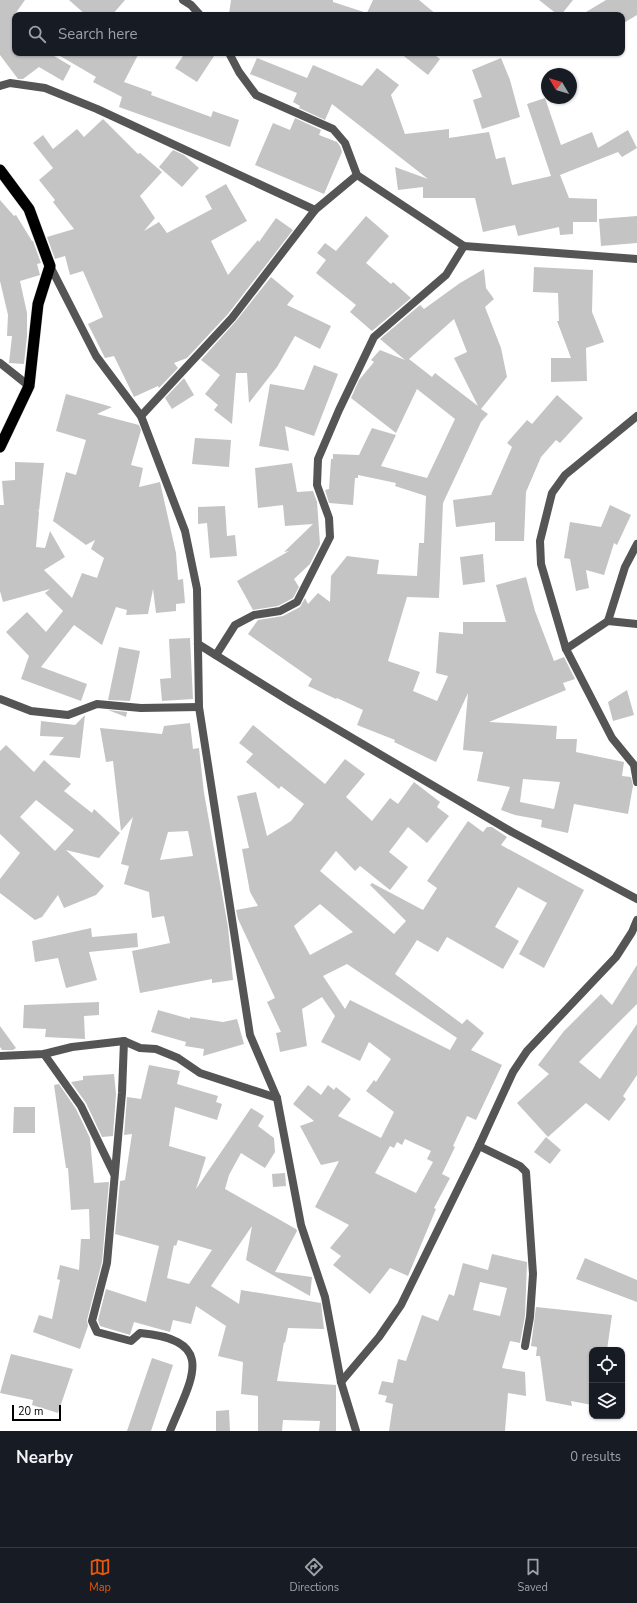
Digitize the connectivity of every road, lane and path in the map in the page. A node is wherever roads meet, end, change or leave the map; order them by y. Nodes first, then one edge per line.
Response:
1 (182, 0) edge
2 (197, 12) edge
3 (231, 56) edge
4 (0, 86) edge
5 (0, 170) edge
6 (357, 175) junction
7 (315, 210) junction
8 (464, 246) junction
9 (637, 259) edge
10 (50, 266) junction
11 (0, 363) edge
12 (29, 386) junction
13 (140, 416) junction
14 (637, 416) edge
15 (0, 447) edge
16 (637, 544) edge
17 (608, 620) junction
18 (637, 624) edge
19 (198, 644) junction
20 (566, 649) junction
21 (216, 655) junction
22 (0, 699) edge
23 (199, 707) junction
24 (637, 782) edge
25 (637, 899) edge
26 (637, 920) edge
27 (124, 1042) junction
28 (44, 1054) junction
29 (0, 1056) edge
30 (277, 1098) junction
31 (479, 1146) junction
32 (114, 1175) junction
33 (525, 1346) dead end
34 (341, 1382) junction
35 (170, 1431) edge
36 (356, 1431) edge

1 - 2 street
3 - 6 street
4 - 7 street
5 - 10 highway
6 - 7 street
6 - 8 street
7 - 13 street
8 - 9 street
8 - 21 street
10 - 12 highway
10 - 13 street
11 - 12 street
12 - 15 highway
13 - 19 street
14 - 20 street
16 - 17 street
17 - 18 street
17 - 20 street
19 - 21 street
19 - 23 street
20 - 24 street
21 - 25 street
22 - 23 street
23 - 30 street
26 - 31 street
27 - 28 street
27 - 30 street
27 - 32 street
28 - 29 street
28 - 32 street
30 - 34 street
31 - 33 street
31 - 34 street
32 - 35 street
34 - 36 street

